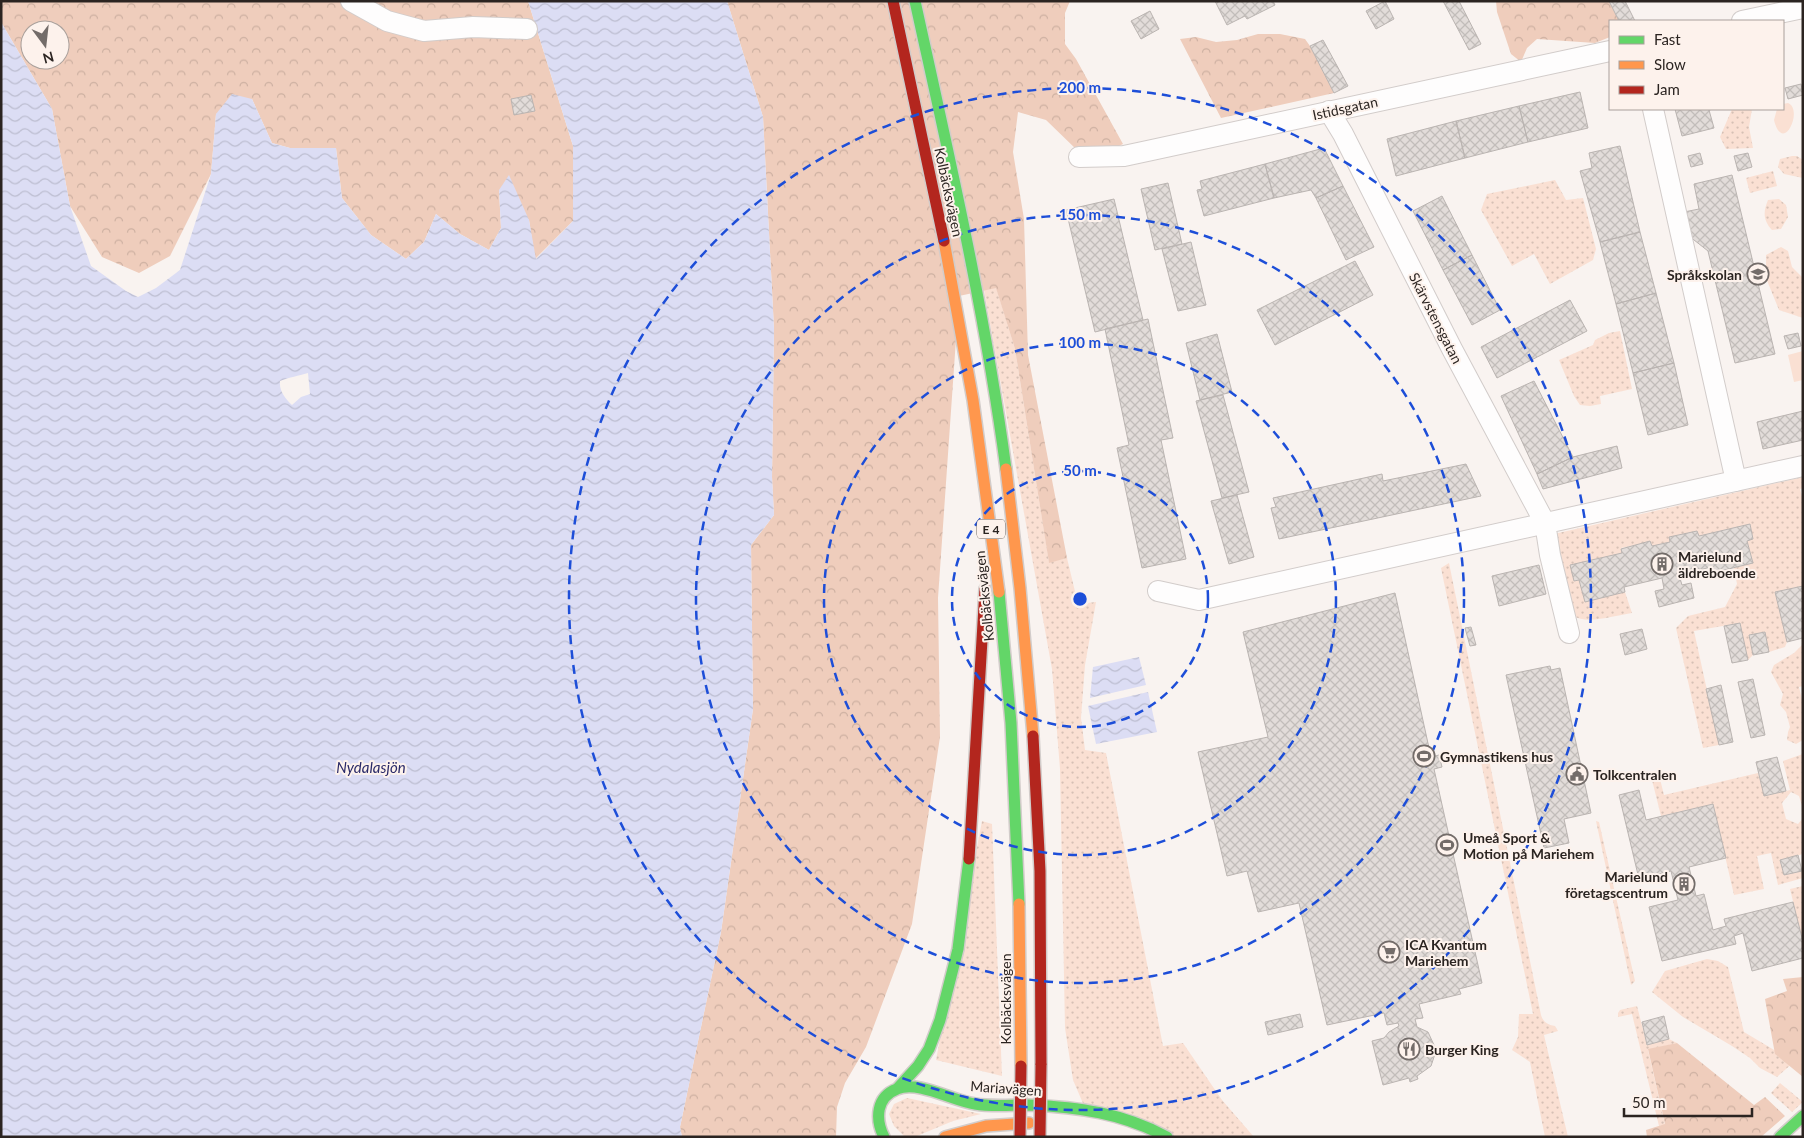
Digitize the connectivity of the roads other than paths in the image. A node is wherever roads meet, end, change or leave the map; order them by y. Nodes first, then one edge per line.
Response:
1 (351, 1) edge
2 (893, 1) edge
3 (915, 1) edge
4 (1803, 8) edge
5 (1747, 20) edge
6 (527, 28) dead end
7 (1609, 50) edge
8 (1653, 110) edge
9 (1329, 111) junction
10 (1079, 157) dead end
11 (1803, 466) edge
12 (1736, 481) junction
13 (1545, 523) junction
14 (992, 533) junction
15 (1158, 591) dead end
16 (1569, 633) dead end
17 (898, 1088) junction
18 (1803, 1116) edge
19 (1055, 1123) dead end
20 (884, 1137) edge
21 (945, 1137) edge
22 (1020, 1137) edge
23 (1040, 1137) edge
24 (1167, 1137) edge
25 (1780, 1137) edge

1 - 6 street
2 - 14 main road, Kolbäcksvägen / E 4
3 - 23 main road, Kolbäcksvägen / E 4, bridge
4 - 5 street
7 - 9 street, Istidsgatan
8 - 12 street
9 - 10 street, Istidsgatan
9 - 13 street, Skärvstensgatan
11 - 12 street
12 - 13 street
13 - 15 street
13 - 16 street, Skärvstensgatan
14 - 17 main road
14 - 22 main road, Kolbäcksvägen / E 4, bridge
17 - 20 main road
17 - 24 main road, Mariavägen
18 - 25 main road
19 - 21 main road

